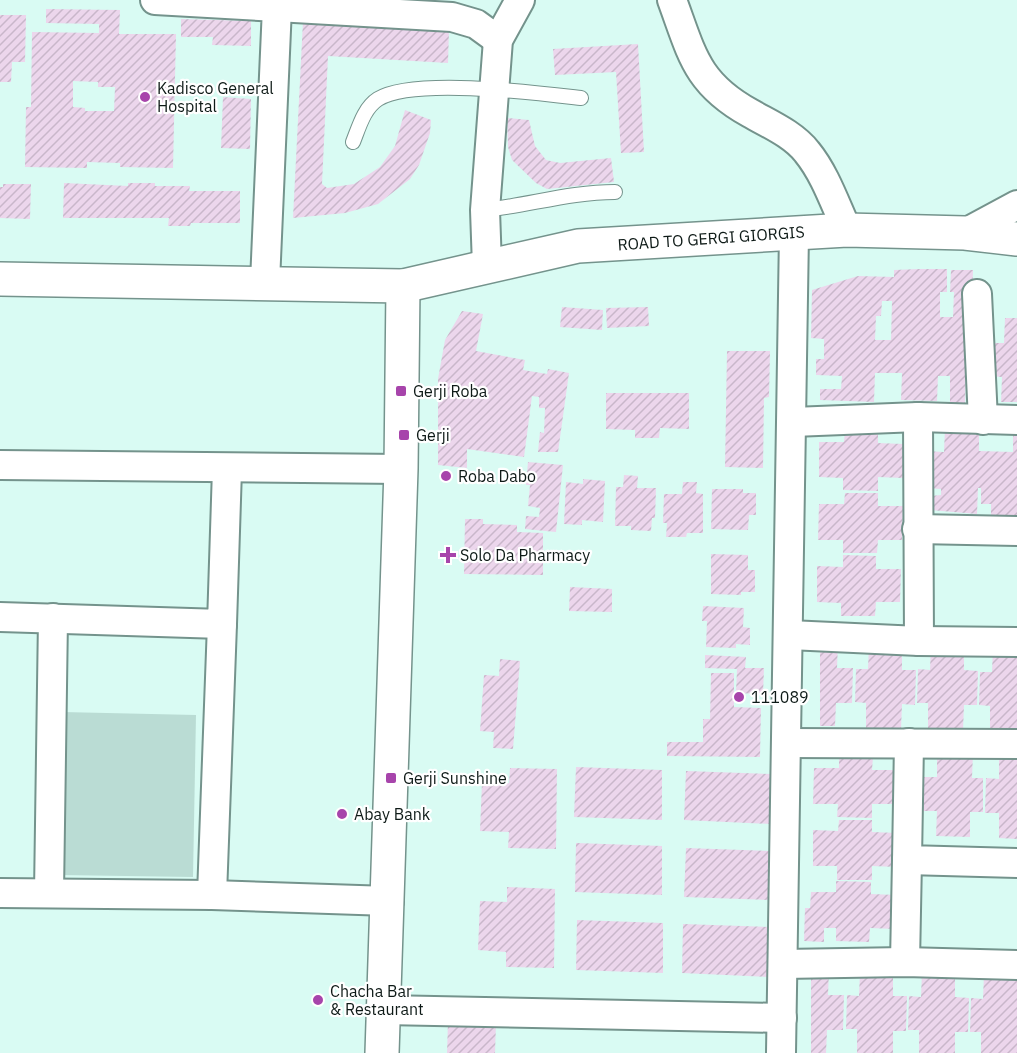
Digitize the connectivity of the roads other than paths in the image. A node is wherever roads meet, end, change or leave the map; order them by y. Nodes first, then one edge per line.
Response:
1 (156, 0) edge
2 (520, 0) edge
3 (672, 0) edge
4 (277, 3) edge
5 (498, 40) junction
6 (493, 88) junction
7 (581, 98) dead end
8 (353, 142) dead end
9 (615, 192) dead end
10 (1017, 205) edge
11 (485, 210) junction
12 (847, 230) junction
13 (794, 233) junction
14 (965, 233) junction
15 (1017, 238) edge
16 (487, 266) junction
17 (0, 279) edge
18 (265, 282) junction
19 (403, 286) junction
20 (977, 294) dead end
21 (918, 417) junction
22 (983, 420) junction
23 (1017, 420) edge
24 (793, 422) junction
25 (0, 465) edge
26 (227, 469) junction
27 (401, 469) junction
28 (917, 529) junction
29 (1017, 531) edge
30 (0, 617) edge
31 (53, 618) junction
32 (222, 624) junction
33 (789, 635) junction
34 (919, 641) junction
35 (1017, 642) edge
36 (787, 743) junction
37 (909, 743) junction
38 (1017, 744) edge
39 (907, 860) junction
40 (1017, 863) edge
41 (49, 893) junction
42 (0, 894) edge
43 (212, 895) junction
44 (389, 901) junction
45 (904, 962) junction
46 (783, 964) junction
47 (1017, 965) edge
48 (384, 1010) junction
49 (782, 1018) junction
50 (382, 1053) edge
51 (781, 1053) edge

1 - 4 street
2 - 5 street
3 - 12 street
4 - 5 street
4 - 18 street
5 - 6 street
6 - 7 lane
6 - 8 lane
6 - 11 street
9 - 11 lane
10 - 14 street, ROAD TO GERGI GIORGIS
11 - 16 street
12 - 13 main road, ROAD TO GERGI GIORGIS
12 - 14 main road, ROAD TO GERGI GIORGIS
13 - 16 main road, ROAD TO GERGI GIORGIS
13 - 24 street
14 - 15 main road
16 - 19 main road, ROAD TO GERGI GIORGIS
17 - 18 main road, ROAD TO GERGI GIORGIS
18 - 19 main road, ROAD TO GERGI GIORGIS
19 - 27 main road
20 - 22 street
21 - 22 street
21 - 24 street
21 - 28 street
22 - 23 street
24 - 33 street
25 - 26 street
26 - 27 street
26 - 32 street
27 - 44 main road
28 - 29 street
28 - 34 street
30 - 31 street
31 - 32 street
31 - 41 street
32 - 43 street
33 - 34 street
33 - 36 street
34 - 35 street
36 - 37 street
36 - 46 street
37 - 38 street
37 - 39 street
39 - 40 street
39 - 45 street
41 - 42 street
41 - 43 street
43 - 44 street
44 - 48 main road
45 - 46 street
45 - 47 street
46 - 49 street
48 - 49 street
48 - 50 main road
49 - 51 street

